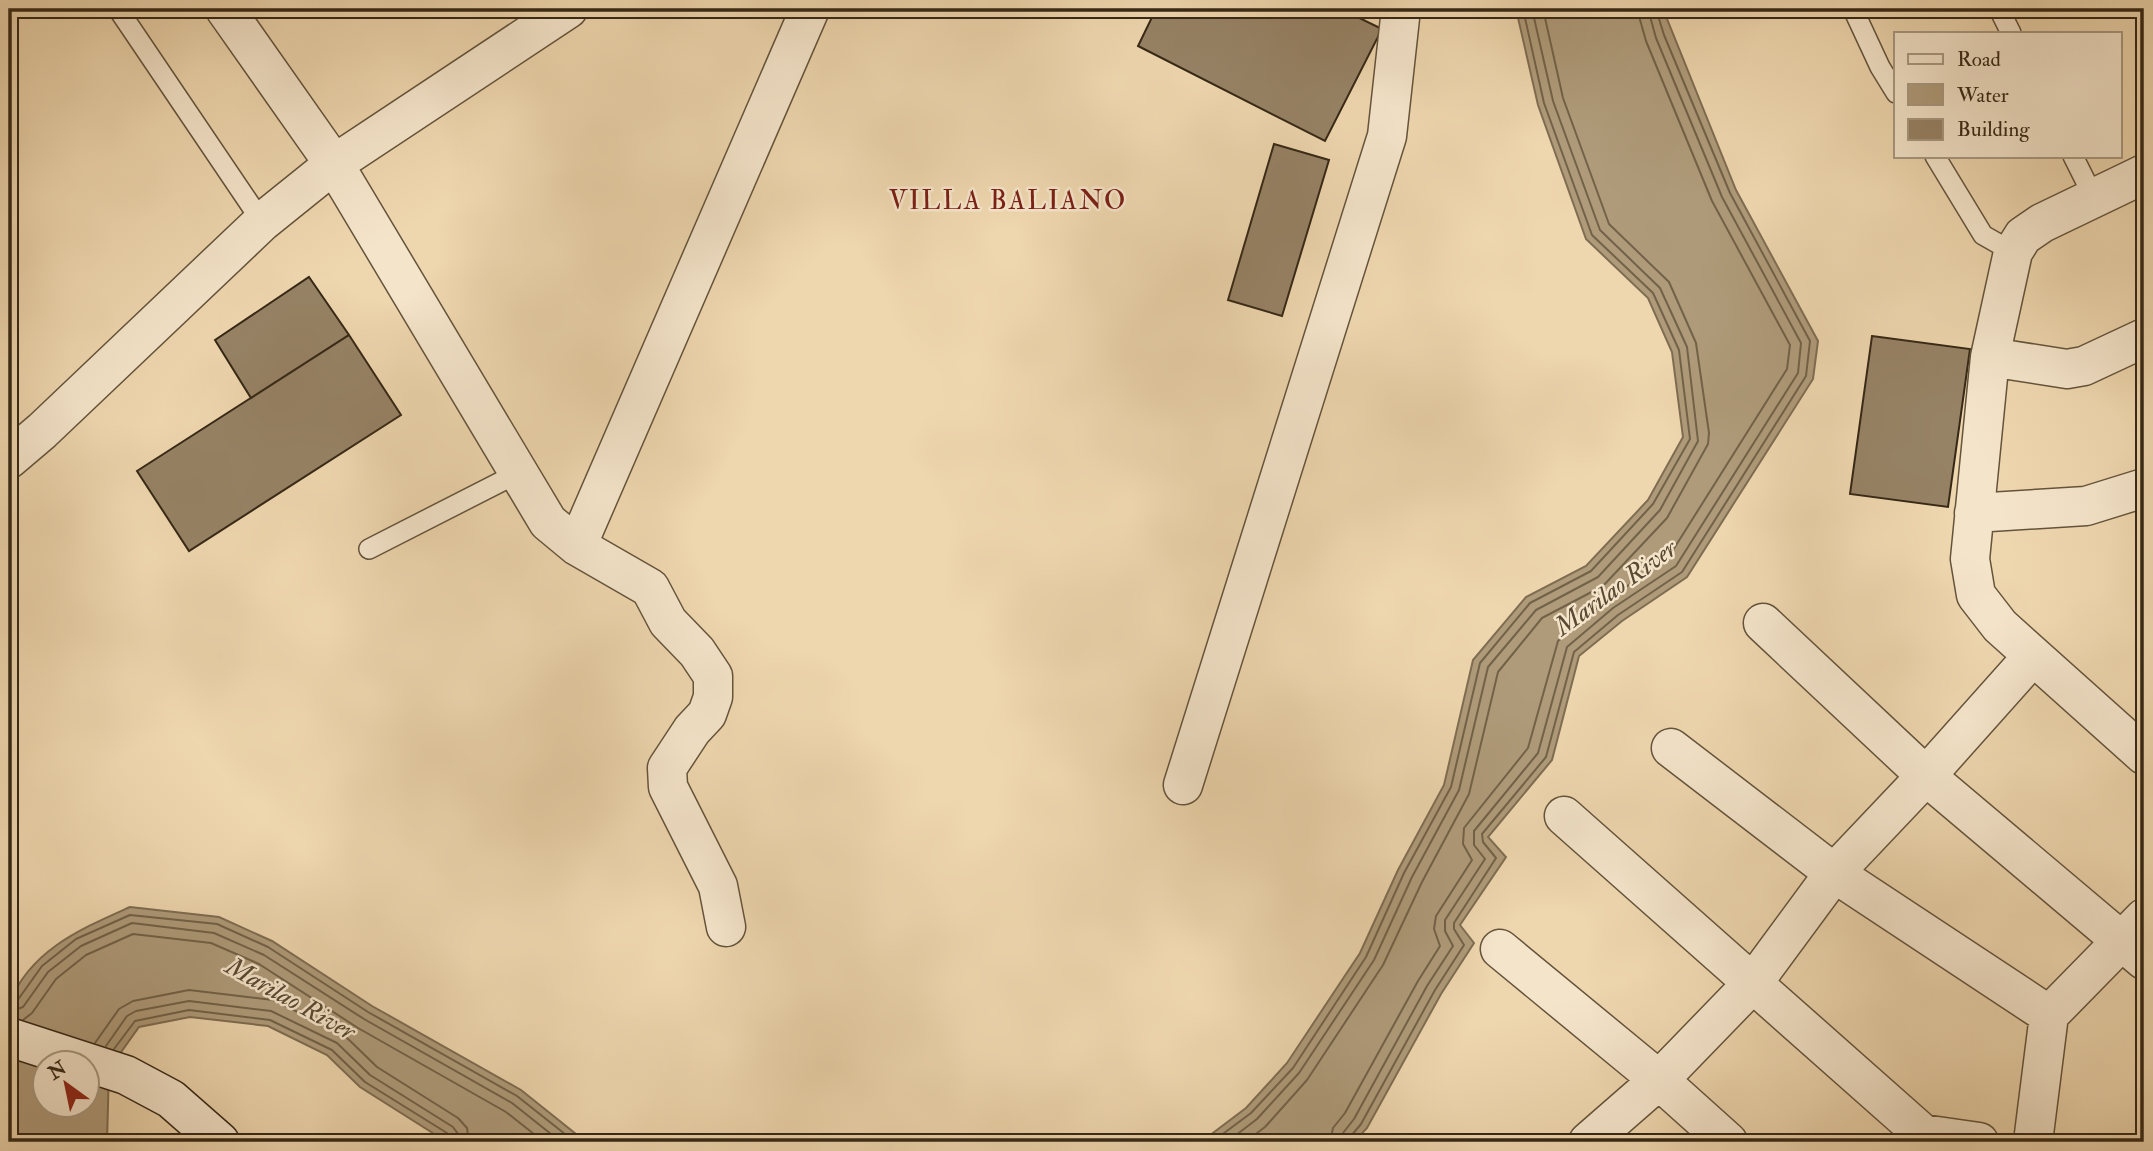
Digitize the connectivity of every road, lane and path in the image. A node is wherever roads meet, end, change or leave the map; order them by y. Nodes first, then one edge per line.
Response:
1 (118, 9) edge
2 (225, 9) edge
3 (568, 9) edge
4 (810, 9) edge
5 (1398, 9) edge
6 (1853, 9) edge
7 (1999, 9) edge
8 (2010, 32) edge
9 (1894, 90) edge
10 (1936, 158) edge
11 (2074, 158) edge
12 (334, 164) junction
13 (2144, 174) edge
14 (2094, 198) junction
15 (262, 222) junction
16 (2013, 252) junction
17 (2144, 338) edge
18 (1990, 357) junction
19 (9, 459) edge
20 (520, 472) junction
21 (2144, 488) edge
22 (1974, 513) junction
23 (577, 546) junction
24 (369, 549) dead end
25 (1763, 623) dead end
26 (2033, 656) junction
27 (1671, 748) dead end
28 (2144, 755) edge
29 (1926, 776) junction
30 (1182, 785) dead end
31 (1564, 816) dead end
32 (1834, 873) junction
33 (726, 927) dead end
34 (2137, 940) edge
35 (1500, 949) dead end
36 (1752, 983) junction
37 (2049, 1015) junction
38 (9, 1037) edge
39 (1659, 1080) junction
40 (220, 1142) edge
41 (1588, 1142) edge
42 (1728, 1142) edge
43 (1979, 1142) edge
44 (2033, 1142) edge

1 - 15 lane
2 - 12 street
3 - 12 street
4 - 23 street
5 - 30 street
6 - 9 lane
7 - 8 lane
10 - 16 lane
11 - 14 lane
12 - 15 street
12 - 20 street
13 - 14 street
14 - 16 street
15 - 19 street
16 - 18 street
17 - 18 street
18 - 22 street
20 - 23 street
20 - 24 lane
21 - 22 street
22 - 26 street
23 - 33 street
25 - 29 street
26 - 28 street
26 - 29 street
27 - 32 street
29 - 32 street
29 - 34 street
31 - 36 street
32 - 36 street
32 - 37 street
34 - 37 street
35 - 39 street
36 - 39 street
36 - 43 street
37 - 44 street
38 - 40 street
39 - 41 street
39 - 42 street

